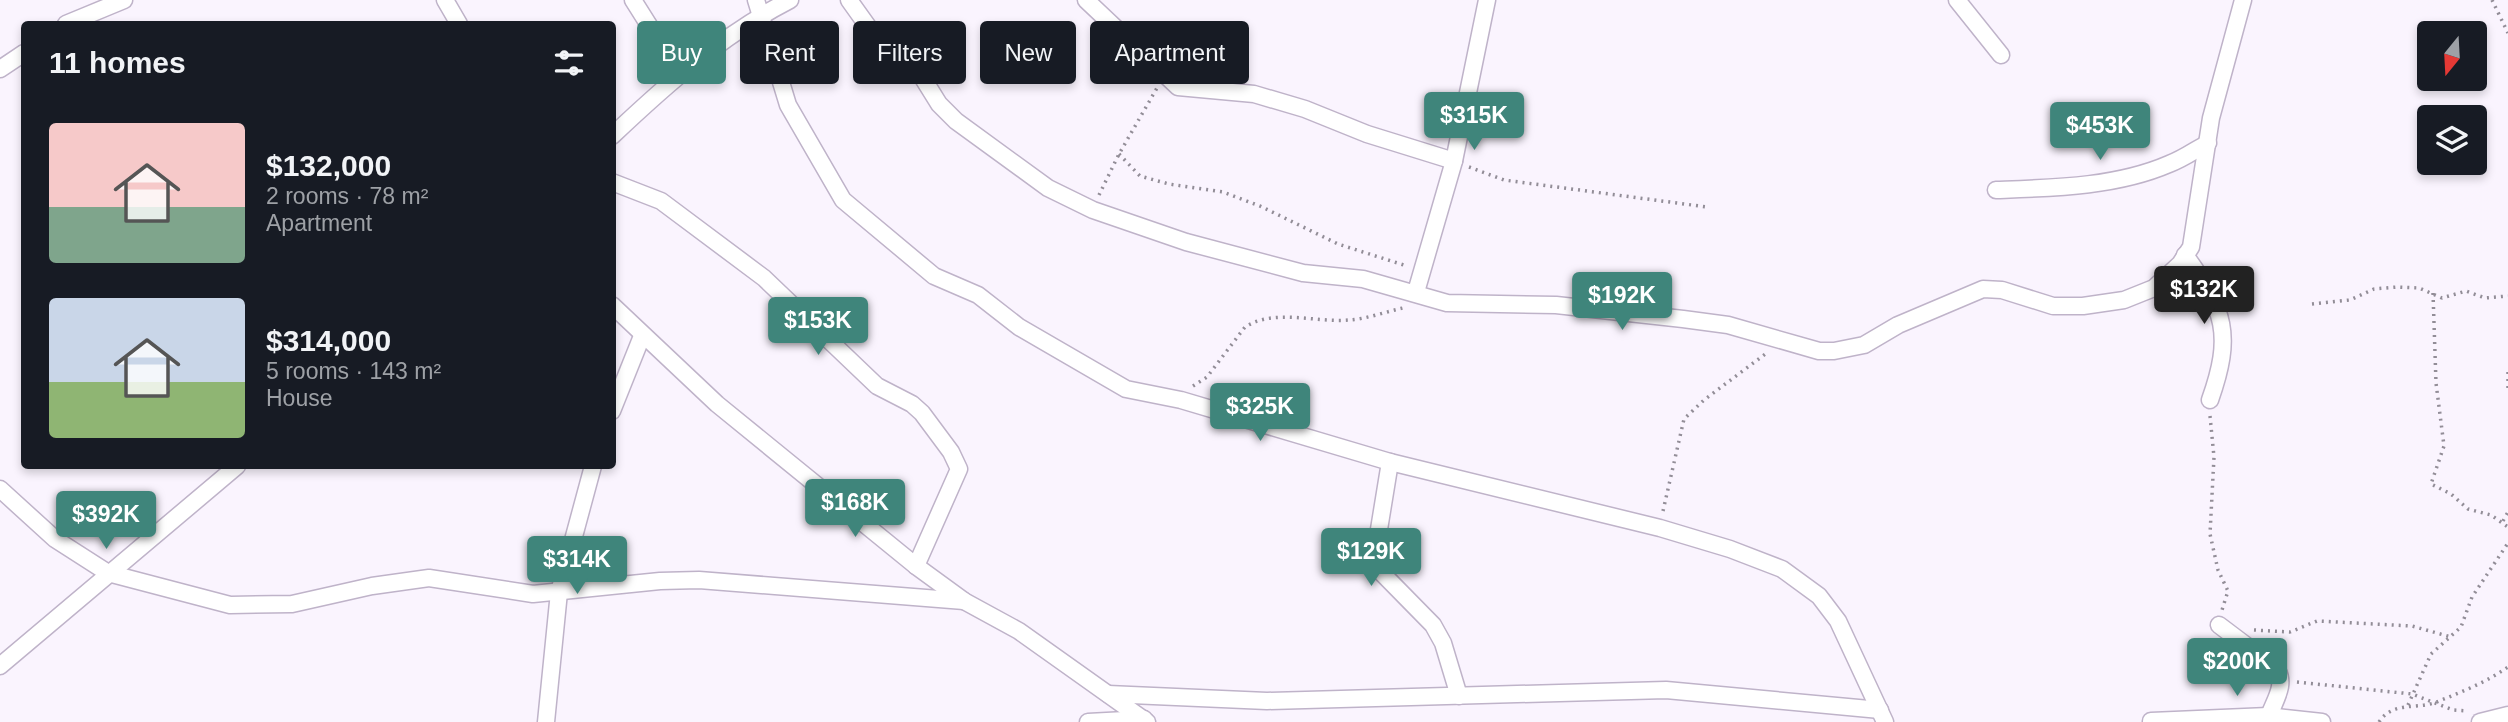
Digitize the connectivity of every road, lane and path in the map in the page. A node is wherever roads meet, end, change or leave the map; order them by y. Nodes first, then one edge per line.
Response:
1 (124, 0) edge
2 (445, 0) edge
3 (633, 0) edge
4 (790, 0) edge
5 (849, 0) edge
6 (1086, 0) edge
7 (1488, 0) edge
8 (1957, 0) edge
9 (2243, 0) edge
10 (2492, 0) edge
11 (758, 8) edge
12 (73, 21) edge
13 (458, 21) edge
14 (646, 21) edge
15 (1108, 21) edge
16 (2508, 33) edge
17 (726, 34) edge
18 (2001, 55) dead end
19 (21, 59) edge
20 (0, 69) edge
21 (667, 84) edge
22 (1159, 84) edge
23 (1174, 84) edge
24 (616, 132) edge
25 (2208, 143) junction
26 (1119, 154) junction
27 (1454, 161) junction
28 (616, 184) edge
29 (1996, 190) dead end
30 (1707, 207) dead end
31 (1093, 210) junction
32 (2185, 256) junction
33 (1422, 271) junction
34 (1416, 292) junction
35 (2433, 293) junction
36 (2508, 296) edge
37 (2312, 304) dead end
38 (1404, 308) dead end
39 (616, 309) edge
40 (642, 336) junction
41 (1785, 342) junction
42 (2508, 372) edge
43 (2508, 390) edge
44 (1160, 397) junction
45 (2210, 400) joint
46 (616, 401) edge
47 (1390, 462) junction
48 (233, 469) edge
49 (592, 469) edge
50 (0, 489) edge
51 (2508, 512) edge
52 (2503, 521) junction
53 (2508, 527) edge
54 (1660, 528) junction
55 (2508, 542) edge
56 (916, 566) junction
57 (108, 573) junction
58 (559, 592) junction
59 (964, 601) junction
60 (2218, 625) junction
61 (2451, 637) junction
62 (0, 666) edge
63 (2508, 667) edge
64 (2282, 676) junction
65 (1108, 694) junction
66 (2412, 694) junction
67 (1459, 696) junction
68 (2435, 702) junction
69 (2407, 705) junction
70 (2508, 715) edge
71 (1883, 716) edge
72 (2267, 719) edge
73 (1145, 721) edge
74 (2151, 721) edge
75 (546, 722) edge
76 (1088, 722) edge
77 (2322, 722) edge
78 (2379, 722) edge
79 (2480, 722) edge

1 - 12 street
2 - 13 street
3 - 14 street
4 - 11 street
5 - 31 street
6 - 15 street
7 - 27 street
8 - 18 street
9 - 25 street
10 - 16 path
11 - 17 street
11 - 44 street
19 - 20 street
21 - 24 street
22 - 26 path
23 - 27 street
25 - 29 street
25 - 32 street
26 - 31 path
26 - 33 path
27 - 30 path
27 - 33 street
28 - 56 street
31 - 34 street
32 - 41 street
32 - 45 street
33 - 34 street
34 - 41 street
35 - 36 path
35 - 37 path
35 - 52 path
38 - 44 path
39 - 40 street
40 - 46 street
40 - 56 street
41 - 54 path
42 - 43 path
44 - 47 street
45 - 60 path
47 - 54 street
47 - 67 street
48 - 57 street
49 - 58 street
50 - 57 street
51 - 52 path
52 - 53 path
54 - 71 street
55 - 61 path
56 - 59 street
57 - 58 street
57 - 62 street
58 - 59 street
58 - 75 street
59 - 65 street
60 - 61 path
60 - 64 street
61 - 66 path
63 - 68 path
64 - 66 path
64 - 72 street
65 - 67 street
65 - 73 street
66 - 68 path
66 - 69 path
67 - 71 street
68 - 69 path
69 - 78 path
70 - 79 street
72 - 74 street
72 - 77 street
73 - 76 street

